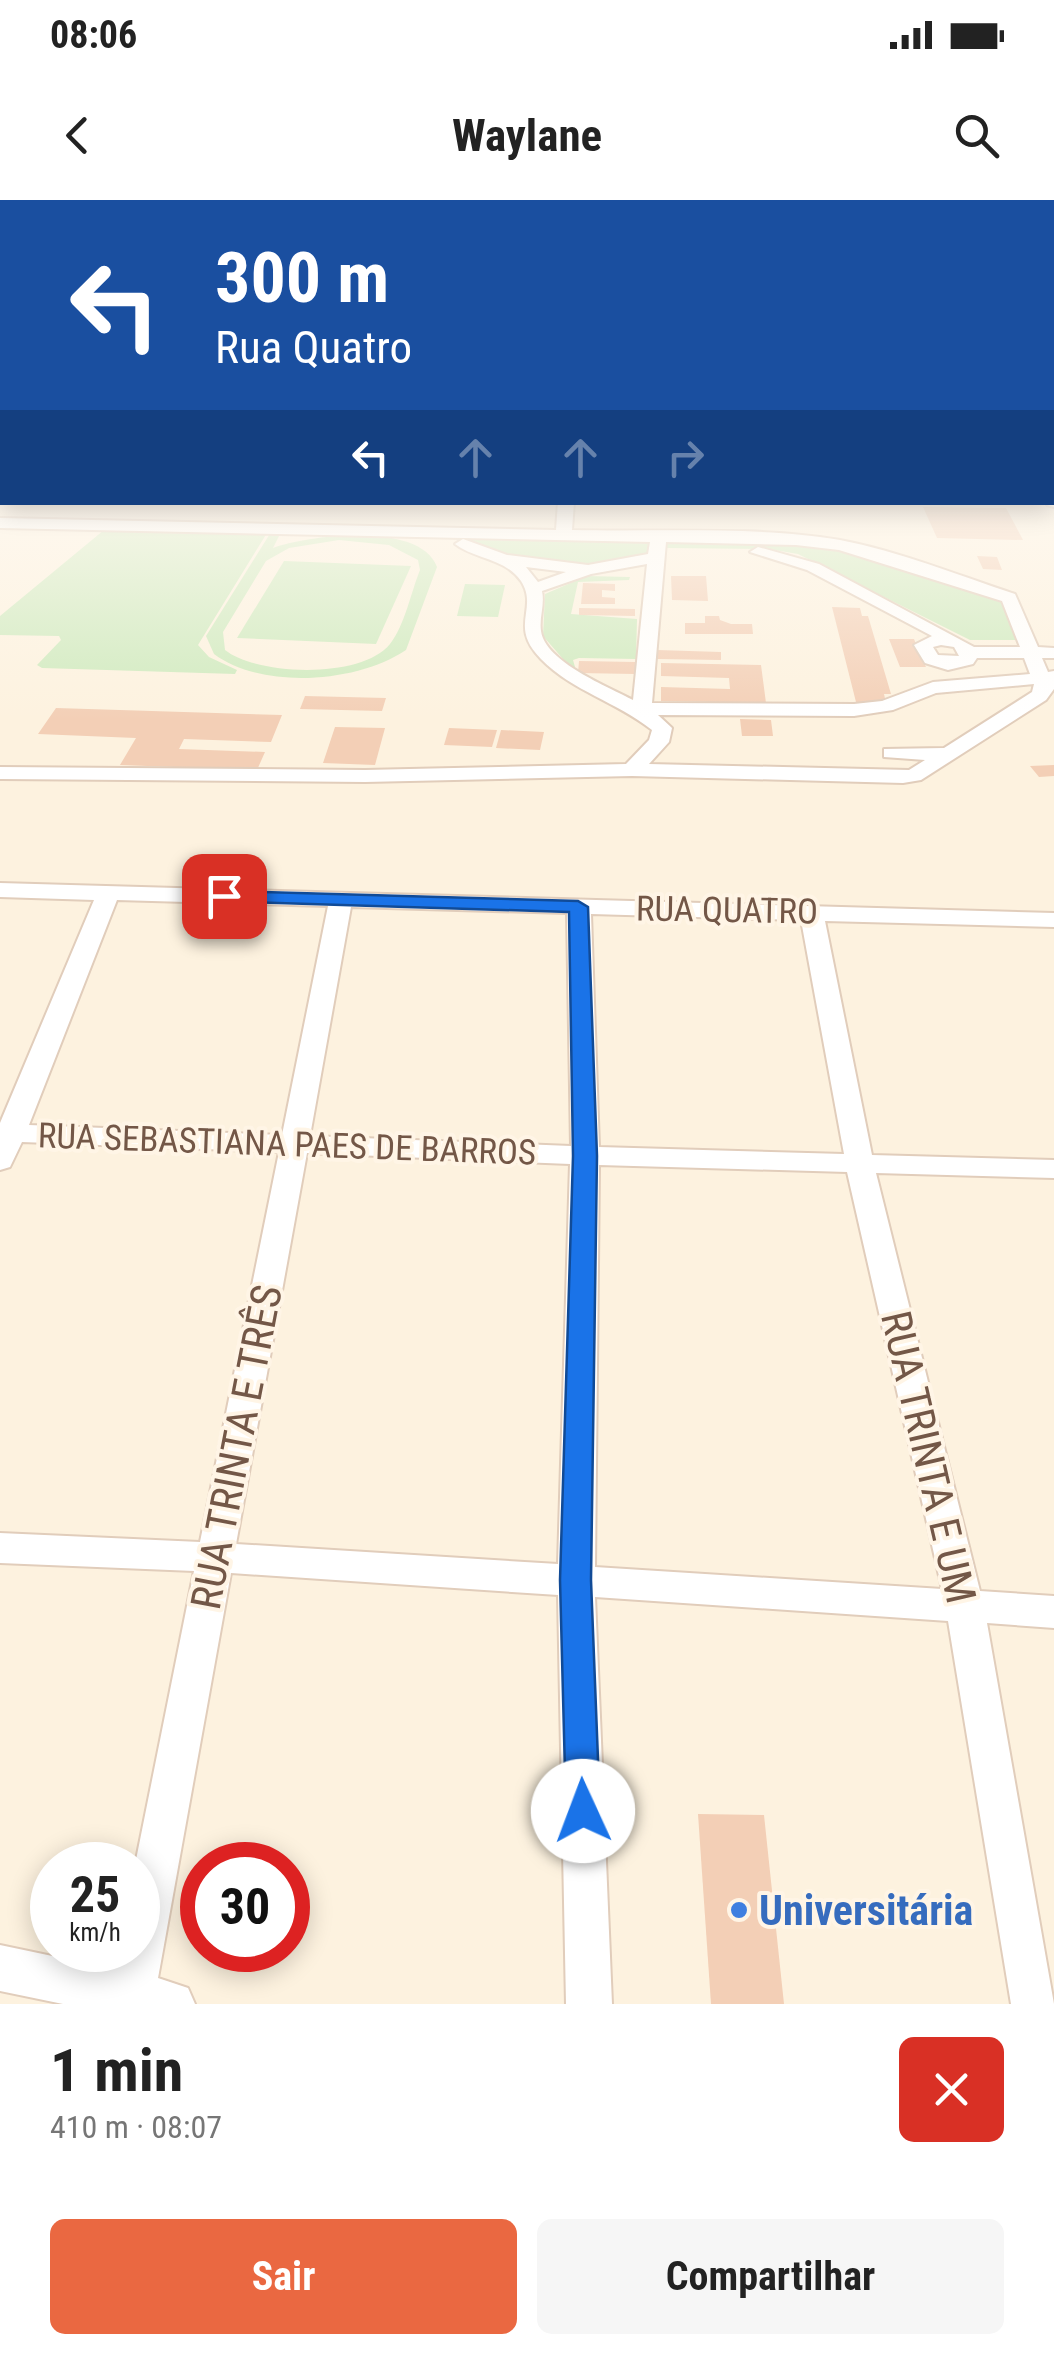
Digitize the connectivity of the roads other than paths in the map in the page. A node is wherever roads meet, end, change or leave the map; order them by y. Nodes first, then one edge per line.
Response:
1 (480, 551) edge
2 (650, 551) edge
3 (657, 551) edge
4 (736, 551) edge
5 (857, 551) edge
6 (502, 558) junction
7 (916, 566) junction
8 (588, 570) junction
9 (844, 583) junction
10 (533, 589) junction
11 (1032, 652) junction
12 (1054, 653) edge
13 (1049, 677) edge
14 (642, 709) junction
15 (891, 753) dead end
16 (946, 754) junction
17 (632, 770) junction
18 (0, 773) edge
19 (0, 890) edge
20 (108, 894) junction
21 (341, 900) junction
22 (578, 907) junction
23 (812, 912) junction
24 (1054, 920) edge
25 (6, 1132) edge
26 (294, 1145) junction
27 (585, 1156) junction
28 (0, 1162) edge
29 (860, 1165) junction
30 (1054, 1169) edge
31 (0, 1548) edge
32 (214, 1557) junction
33 (576, 1580) junction
34 (964, 1604) junction
35 (1054, 1612) edge
36 (0, 1968) edge
37 (152, 2000) edge
38 (589, 2004) edge
39 (1034, 2004) edge

1 - 6 street
2 - 8 street
3 - 14 street
4 - 9 street
5 - 7 street
6 - 8 street
6 - 10 street
7 - 9 street
7 - 11 street
8 - 10 street
9 - 11 street
10 - 14 street
11 - 12 street
11 - 13 street
13 - 14 street
13 - 16 street
14 - 17 street
15 - 16 street
16 - 17 street
17 - 18 street
19 - 20 street, RUA QUATRO
20 - 21 street, RUA QUATRO
20 - 25 street
21 - 22 street, RUA QUATRO
21 - 26 street, RUA TRINTA E TRÊS
22 - 23 street, RUA QUATRO
22 - 27 street
23 - 24 street, RUA QUATRO
23 - 29 street, RUA TRINTA E UM
25 - 26 street, RUA SEBASTIANA PAES DE BARROS
25 - 28 street
26 - 27 street, RUA SEBASTIANA PAES DE BARROS
26 - 32 street, RUA TRINTA E TRÊS
27 - 29 street, RUA SEBASTIANA PAES DE BARROS
27 - 33 street
29 - 30 street, RUA SEBASTIANA PAES DE BARROS
29 - 34 street, RUA TRINTA E UM
31 - 32 street
32 - 33 street
32 - 37 street, RUA TRINTA E TRÊS
33 - 34 street
33 - 38 street
34 - 35 street
34 - 39 street, RUA TRINTA E UM
36 - 37 street

